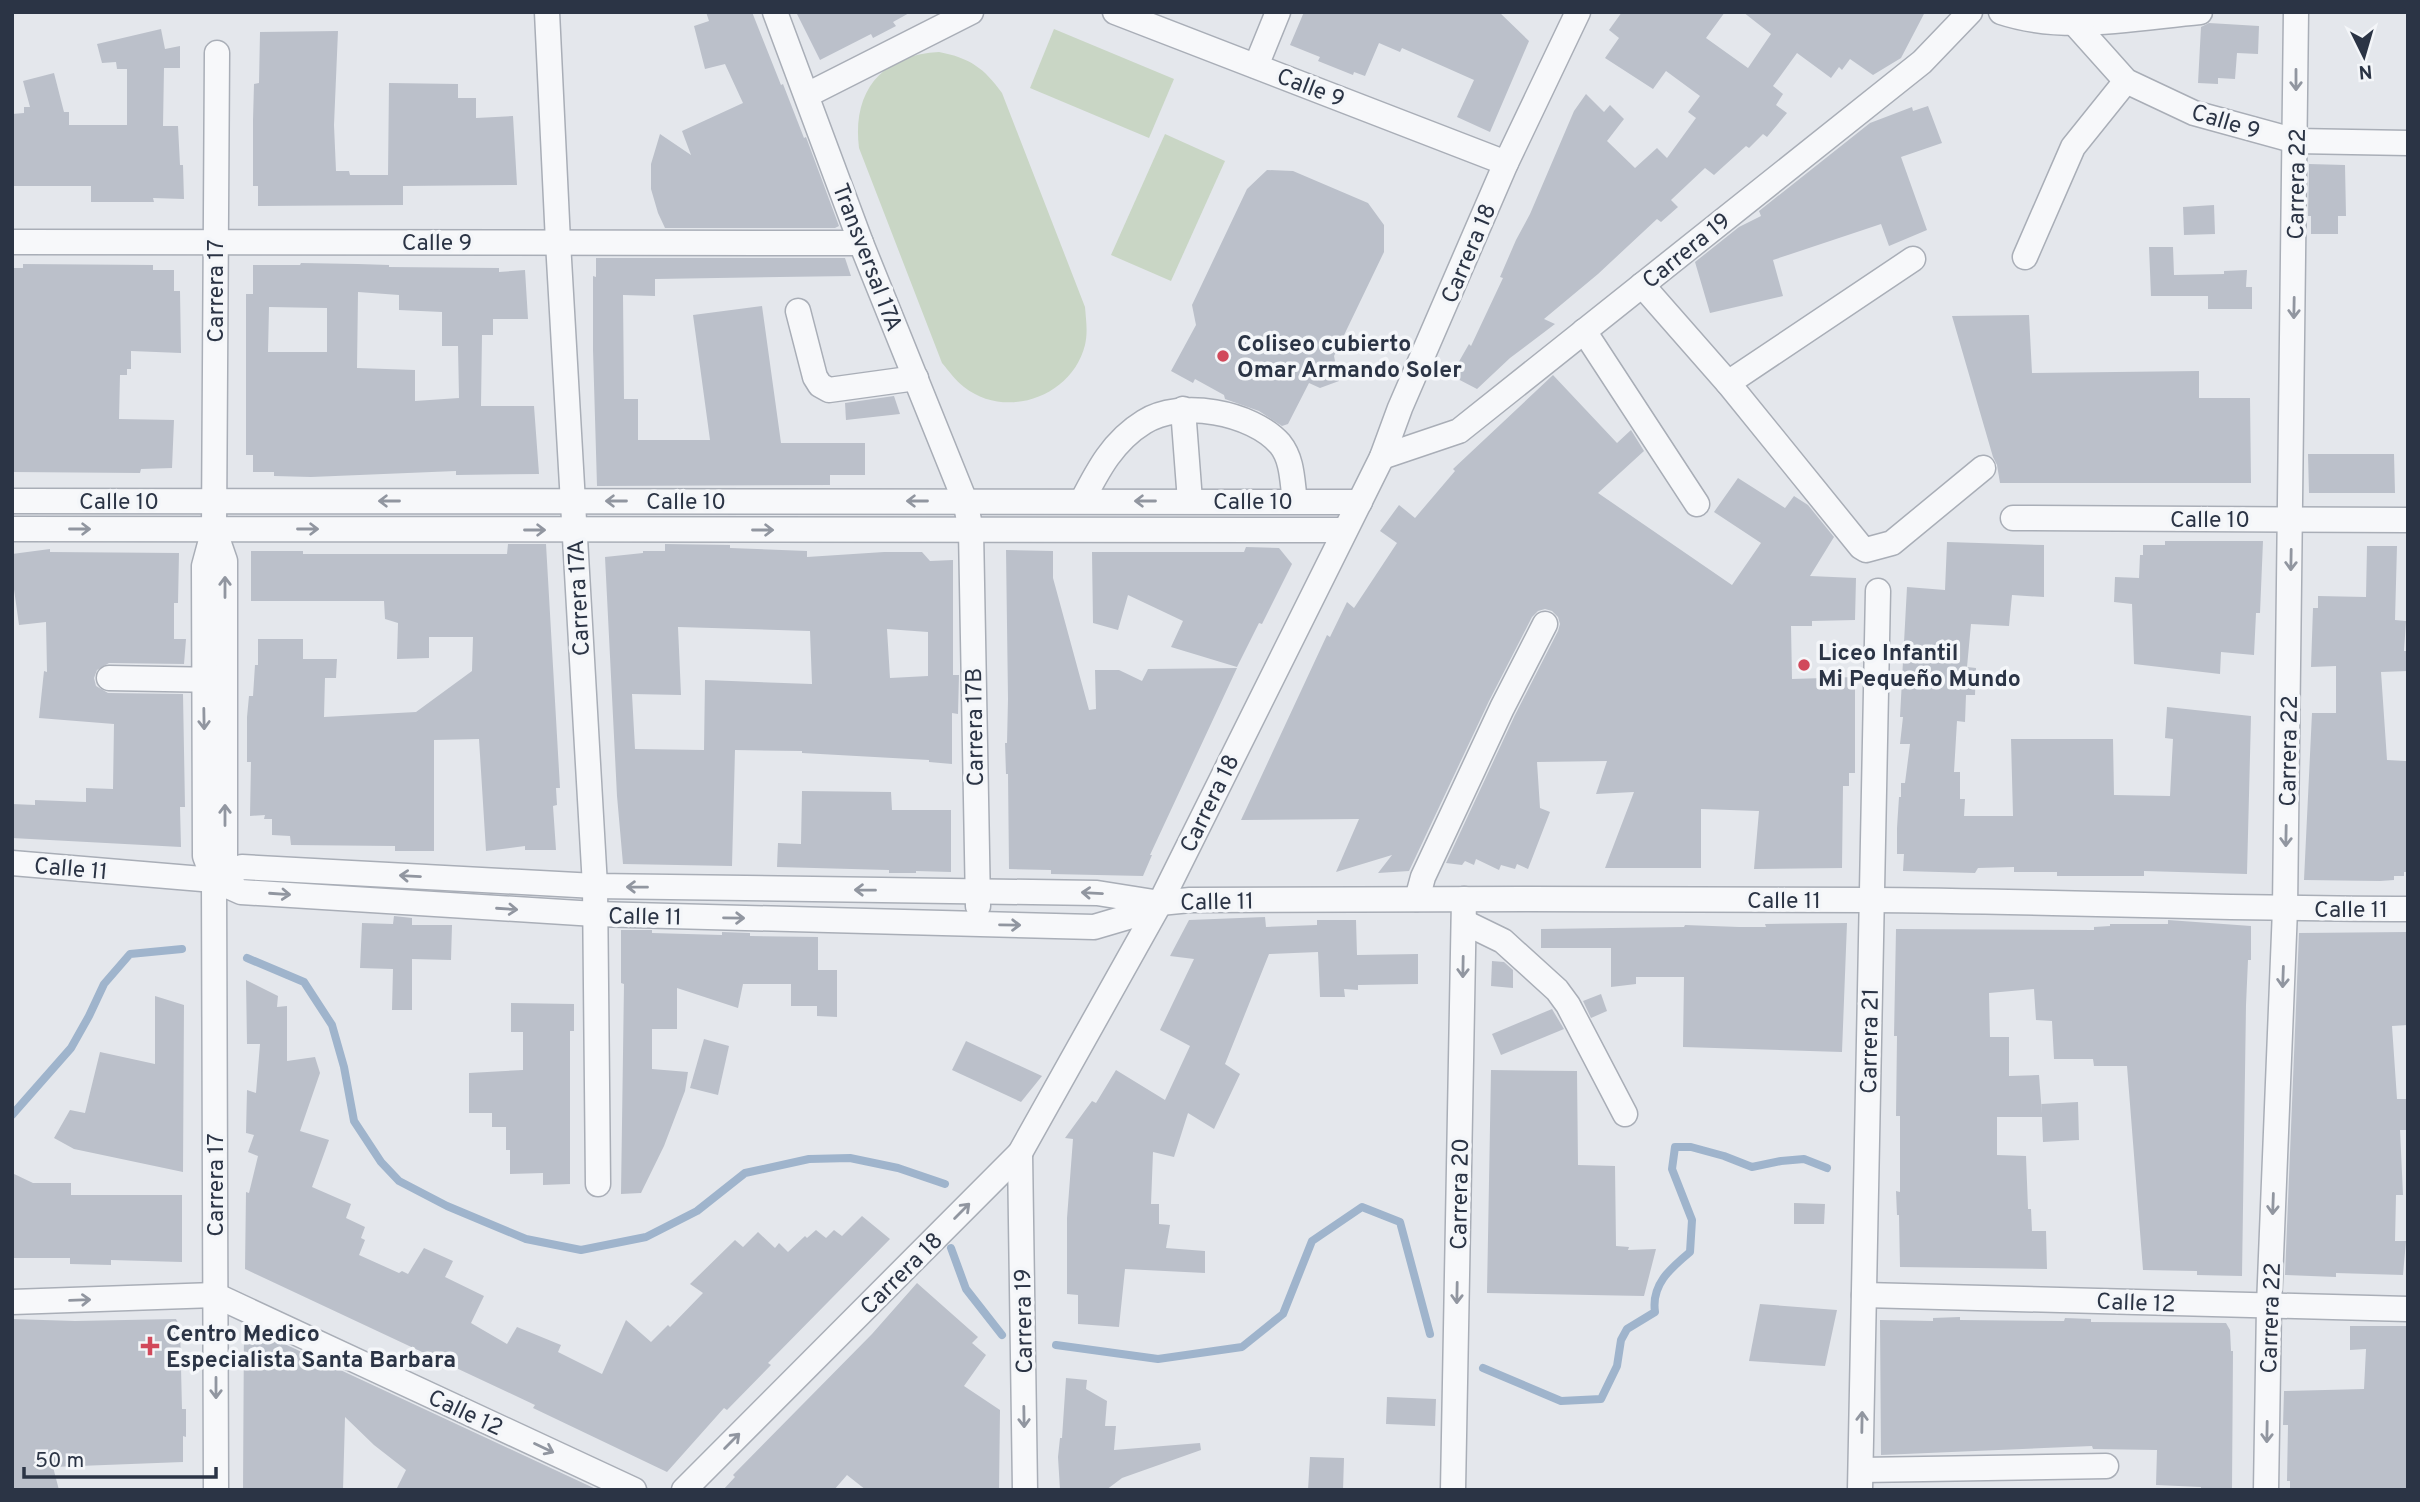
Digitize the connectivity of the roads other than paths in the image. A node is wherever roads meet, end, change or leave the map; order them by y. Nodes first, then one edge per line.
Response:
1 (547, 12) edge
2 (775, 12) edge
3 (971, 12) edge
4 (1278, 12) edge
5 (1578, 12) edge
6 (1970, 12) edge
7 (2001, 12) edge
8 (2200, 12) edge
9 (2296, 12) edge
10 (1117, 13) edge
11 (2076, 24) junction
12 (217, 52) dead end
13 (1256, 66) junction
14 (2126, 81) junction
15 (807, 95) junction
16 (2296, 141) junction
17 (2408, 143) edge
18 (1506, 163) junction
19 (12, 242) edge
20 (216, 242) junction
21 (558, 242) junction
22 (861, 243) junction
23 (2025, 257) dead end
24 (1913, 259) dead end
25 (1642, 285) junction
26 (798, 311) dead end
27 (1584, 331) junction
28 (916, 378) junction
29 (1728, 383) junction
30 (1183, 409) junction
31 (1382, 457) junction
32 (1983, 468) dead end
33 (12, 501) edge
34 (214, 501) junction
35 (461, 501) junction
36 (572, 501) junction
37 (965, 501) junction
38 (1190, 501) junction
39 (1295, 501) junction
40 (1082, 502) junction
41 (1360, 502) junction
42 (1697, 504) dead end
43 (2013, 518) dead end
44 (2291, 520) junction
45 (2408, 520) edge
46 (12, 529) edge
47 (214, 529) junction
48 (463, 530) junction
49 (574, 530) junction
50 (971, 530) junction
51 (1345, 530) junction
52 (1878, 592) dead end
53 (1545, 624) dead end
54 (109, 678) dead end
55 (214, 680) junction
56 (12, 863) edge
57 (214, 880) junction
58 (595, 886) junction
59 (977, 891) junction
60 (1417, 899) junction
61 (1871, 900) junction
62 (1160, 903) junction
63 (2285, 909) junction
64 (2408, 909) edge
65 (1464, 910) junction
66 (595, 914) junction
67 (978, 924) junction
68 (1625, 1114) dead end
69 (1020, 1153) junction
70 (598, 1184) dead end
71 (215, 1295) junction
72 (1864, 1295) junction
73 (12, 1302) edge
74 (2269, 1306) junction
75 (2408, 1309) edge
76 (2106, 1466) dead end
77 (1861, 1480) edge
78 (216, 1490) edge
79 (634, 1490) edge
80 (684, 1490) edge
81 (1025, 1490) edge
82 (1453, 1490) edge
83 (2266, 1490) edge

1 - 21 street, Carrera 17A
2 - 15 street, Transversal 17A
3 - 15 street
4 - 13 street
5 - 18 street, Carrera 18
6 - 25 street, Carrera 19
7 - 11 street
8 - 11 street
9 -> 16 street, Carrera 22
10 - 13 street, Calle 9
11 - 14 street, Calle 9
12 - 20 street, Carrera 17
13 - 18 street, Calle 9
14 - 16 street, Calle 9
14 - 23 street
15 - 22 street, Transversal 17A
16 - 17 street, Calle 9
16 -> 44 street, Carrera 22
18 - 31 street, Carrera 18
19 - 20 street, Calle 9
20 - 21 street, Calle 9
20 - 34 street, Carrera 17
21 - 22 street, Calle 9
21 - 36 street, Carrera 17A
22 - 28 street, Transversal 17A
24 - 29 street
25 - 27 street, Carrera 19
25 - 29 street
26 - 28 street
27 - 31 street, Carrera 19
27 - 42 street
28 - 37 street, Transversal 17A
29 - 32 street
30 - 38 street
30 - 39 street
30 - 40 street
31 - 41 street, Carrera 18
33 - 34 street, Calle 10
35 -> 34 street, Calle 10
34 - 47 street, Carrera 17
35 - 36 street, Calle 10
35 - 48 street
37 -> 36 street, Calle 10
36 - 49 street, Carrera 17A
37 - 40 street, Calle 10
37 - 50 street, Carrera 17B
38 - 39 street, Calle 10
38 -> 40 street, Calle 10
39 - 41 street, Calle 10
41 - 51 street, Carrera 18
43 - 44 street, Calle 10
44 - 45 street, Calle 10
44 -> 63 street, Carrera 22
46 -> 47 street, Calle 10
47 -> 48 street, Calle 10
47 - 55 street, Carrera 17
48 -> 49 street, Calle 10
49 -> 50 street, Calle 10
49 - 58 street, Carrera 17A
50 - 51 street, Calle 10
50 - 59 street, Carrera 17B
51 - 62 street, Carrera 18
52 - 61 street, Carrera 21
53 - 60 street
54 - 55 street
55 - 57 street, Carrera 17
56 - 57 street, Calle 11
58 -> 57 street, Calle 11
57 -> 66 street, Calle 11
57 - 71 street, Carrera 17
59 -> 58 street, Calle 11
58 - 66 street, Carrera 17A
62 -> 59 street, Calle 11
59 - 67 street, Carrera 17B
60 - 62 street, Calle 11
60 - 65 street, Calle 11
61 - 63 street, Calle 11
61 - 65 street, Calle 11
61 - 72 street, Carrera 21
67 -> 62 street, Calle 11
62 - 69 street, Carrera 18
63 - 64 street, Calle 11
63 -> 74 street, Carrera 22
65 - 68 street
65 -> 82 street, Carrera 20
66 -> 67 street, Calle 11
66 - 70 street, Carrera 17A
80 -> 69 street, Carrera 18
69 -> 81 street, Carrera 19
73 -> 71 street, Calle 12
71 -> 78 street, Carrera 17
71 -> 79 street, Calle 12
72 - 74 street, Calle 12
77 -> 72 street, Carrera 21
74 - 75 street, Calle 12
74 -> 83 street, Carrera 22
76 - 77 street

